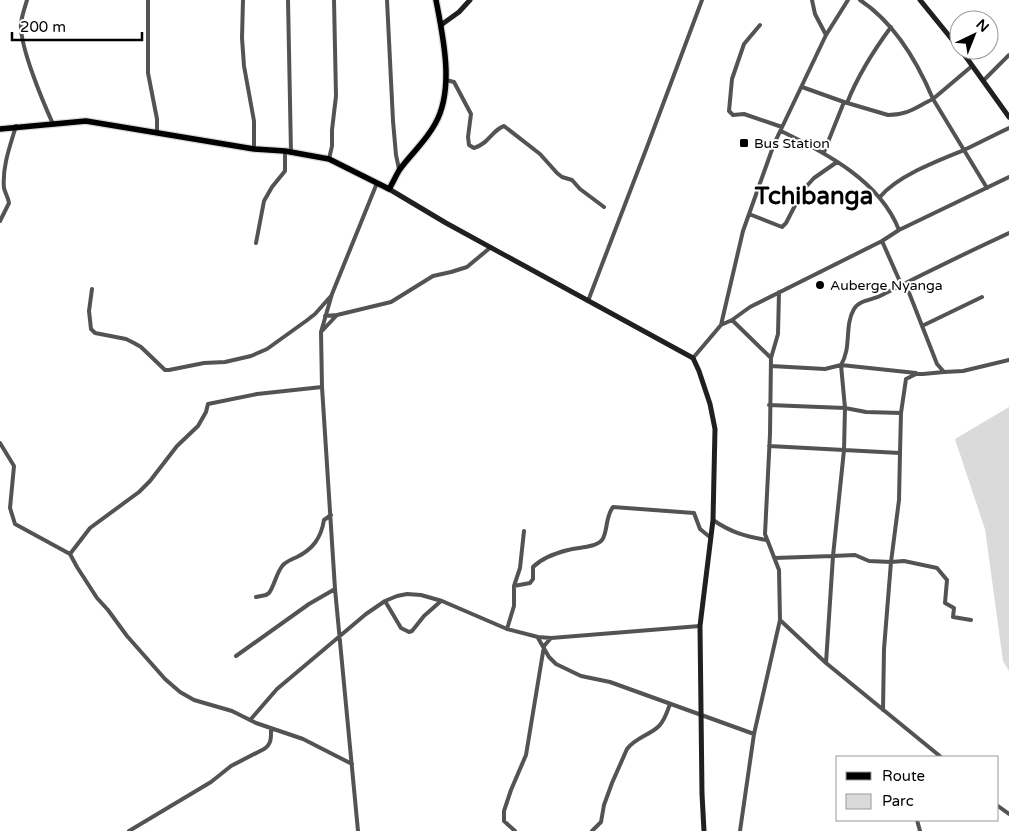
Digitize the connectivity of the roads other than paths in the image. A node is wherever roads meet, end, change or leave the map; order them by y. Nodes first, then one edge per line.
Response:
1 (27, 0) edge
2 (148, 0) edge
3 (244, 0) edge
4 (288, 0) edge
5 (334, 0) edge
6 (387, 0) edge
7 (436, 0) edge
8 (470, 0) edge
9 (702, 0) edge
10 (812, 0) edge
11 (848, 0) edge
12 (860, 0) edge
13 (920, 0) edge
14 (441, 25) junction
15 (760, 25) dead end
16 (891, 27) junction
17 (826, 35) junction
18 (949, 36) edge
19 (1009, 55) edge
20 (968, 60) edge
21 (972, 66) junction
22 (446, 80) junction
23 (983, 81) junction
24 (802, 87) junction
25 (933, 98) junction
26 (846, 102) junction
27 (1009, 117) edge
28 (53, 124) junction
29 (16, 126) junction
30 (1009, 128) edge
31 (0, 129) edge
32 (782, 129) junction
33 (157, 132) junction
34 (254, 149) junction
35 (963, 150) junction
36 (288, 152) junction
37 (824, 152) junction
38 (329, 159) junction
39 (836, 162) junction
40 (399, 170) junction
41 (1009, 177) edge
42 (378, 183) junction
43 (987, 188) junction
44 (389, 189) junction
45 (880, 197) junction
46 (604, 207) dead end
47 (749, 214) junction
48 (0, 221) edge
49 (899, 230) junction
50 (1009, 233) edge
51 (882, 241) junction
52 (256, 243) dead end
53 (491, 247) junction
54 (901, 284) junction
55 (92, 290) dead end
56 (779, 292) junction
57 (332, 294) junction
58 (982, 297) dead end
59 (588, 301) junction
60 (337, 315) junction
61 (325, 316) junction
62 (732, 320) junction
63 (721, 325) junction
64 (922, 326) junction
65 (321, 332) junction
66 (693, 358) junction
67 (771, 358) junction
68 (1009, 360) edge
69 (841, 365) junction
70 (771, 366) junction
71 (944, 372) junction
72 (924, 374) junction
73 (322, 387) junction
74 (769, 405) junction
75 (845, 408) junction
76 (901, 413) junction
77 (0, 443) edge
78 (769, 446) junction
79 (844, 450) junction
80 (900, 453) junction
81 (331, 514) junction
82 (714, 520) junction
83 (524, 531) dead end
84 (711, 538) junction
85 (766, 540) junction
86 (70, 554) junction
87 (833, 556) junction
88 (774, 558) junction
89 (891, 562) junction
90 (514, 586) junction
91 (335, 589) junction
92 (256, 597) dead end
93 (385, 601) junction
94 (442, 601) junction
95 (780, 620) junction
96 (971, 620) dead end
97 (700, 626) junction
98 (508, 629) junction
99 (340, 637) junction
100 (538, 637) junction
101 (551, 638) junction
102 (544, 646) junction
103 (236, 656) dead end
104 (543, 660) junction
105 (826, 663) junction
106 (556, 664) junction
107 (670, 704) junction
108 (883, 710) junction
109 (701, 714) junction
110 (251, 719) junction
111 (271, 728) junction
112 (754, 734) junction
113 (940, 756) edge
114 (352, 764) junction
115 (129, 831) edge
116 (358, 831) edge
117 (514, 831) edge
118 (592, 831) edge
119 (704, 831) edge
120 (740, 831) edge

1 - 28 street
2 - 33 street
3 - 34 street
4 - 36 street
5 - 38 street
6 - 40 street
7 - 14 main road
8 - 14 street
9 - 59 street
10 - 17 street
11 - 17 street
12 - 16 street
13 - 18 street
14 - 22 main road
15 - 32 street
16 - 25 street
16 - 26 street
17 - 24 street
19 - 23 street
20 - 21 street
21 - 23 street
21 - 25 street
22 - 40 main road
22 - 46 street
23 - 27 street
24 - 26 street
24 - 32 street
25 - 26 street
25 - 35 street
26 - 37 street
28 - 29 main road
28 - 33 main road
29 - 31 main road
29 - 48 street
30 - 35 street
32 - 37 street
32 - 47 street
33 - 34 main road
34 - 36 main road
35 - 43 street
35 - 45 street
36 - 38 main road
36 - 52 street
37 - 39 street
38 - 42 main road
39 - 45 street
39 - 47 street
40 - 44 main road
41 - 43 street
42 - 44 main road
42 - 57 street
43 - 49 street
44 - 53 street
45 - 49 street
47 - 63 street
49 - 51 street
50 - 54 street
51 - 54 street
51 - 56 street
53 - 59 street
53 - 60 street
54 - 64 street
54 - 69 street
55 - 57 street
56 - 62 street
56 - 67 street
57 - 61 street
58 - 64 street
59 - 66 street
60 - 61 street
60 - 65 street
61 - 65 street
62 - 63 street
62 - 67 street
63 - 66 street
64 - 71 street
65 - 73 street
66 - 82 street
67 - 70 street
68 - 71 street
69 - 70 street
69 - 72 street
69 - 75 street
70 - 74 street
71 - 72 street
72 - 76 street
73 - 81 street
73 - 86 street
74 - 75 street
74 - 78 street
75 - 76 street
75 - 79 street
76 - 80 street
77 - 86 street
78 - 79 street
78 - 85 street
79 - 80 street
79 - 87 street
80 - 89 street
81 - 91 street
81 - 92 street
82 - 84 street
82 - 85 street
83 - 90 street
84 - 90 street
84 - 97 street
85 - 88 street
86 - 110 street
87 - 88 street
87 - 89 street
87 - 105 street
88 - 95 street
89 - 96 street
89 - 108 street
90 - 98 street
91 - 99 street
91 - 103 street
93 - 94 street
93 - 94 street
93 - 99 street
94 - 98 street
95 - 105 street
95 - 112 street
97 - 101 street
97 - 109 street
98 - 100 street
99 - 110 street
99 - 114 street
100 - 101 street
100 - 102 street
101 - 102 street
102 - 104 street
102 - 106 street
104 - 106 street
104 - 117 street
105 - 108 street
106 - 107 street
107 - 109 street
107 - 118 street
108 - 113 street
109 - 112 street
109 - 119 street
110 - 111 street
111 - 114 street
111 - 115 street
112 - 120 street
114 - 116 street

